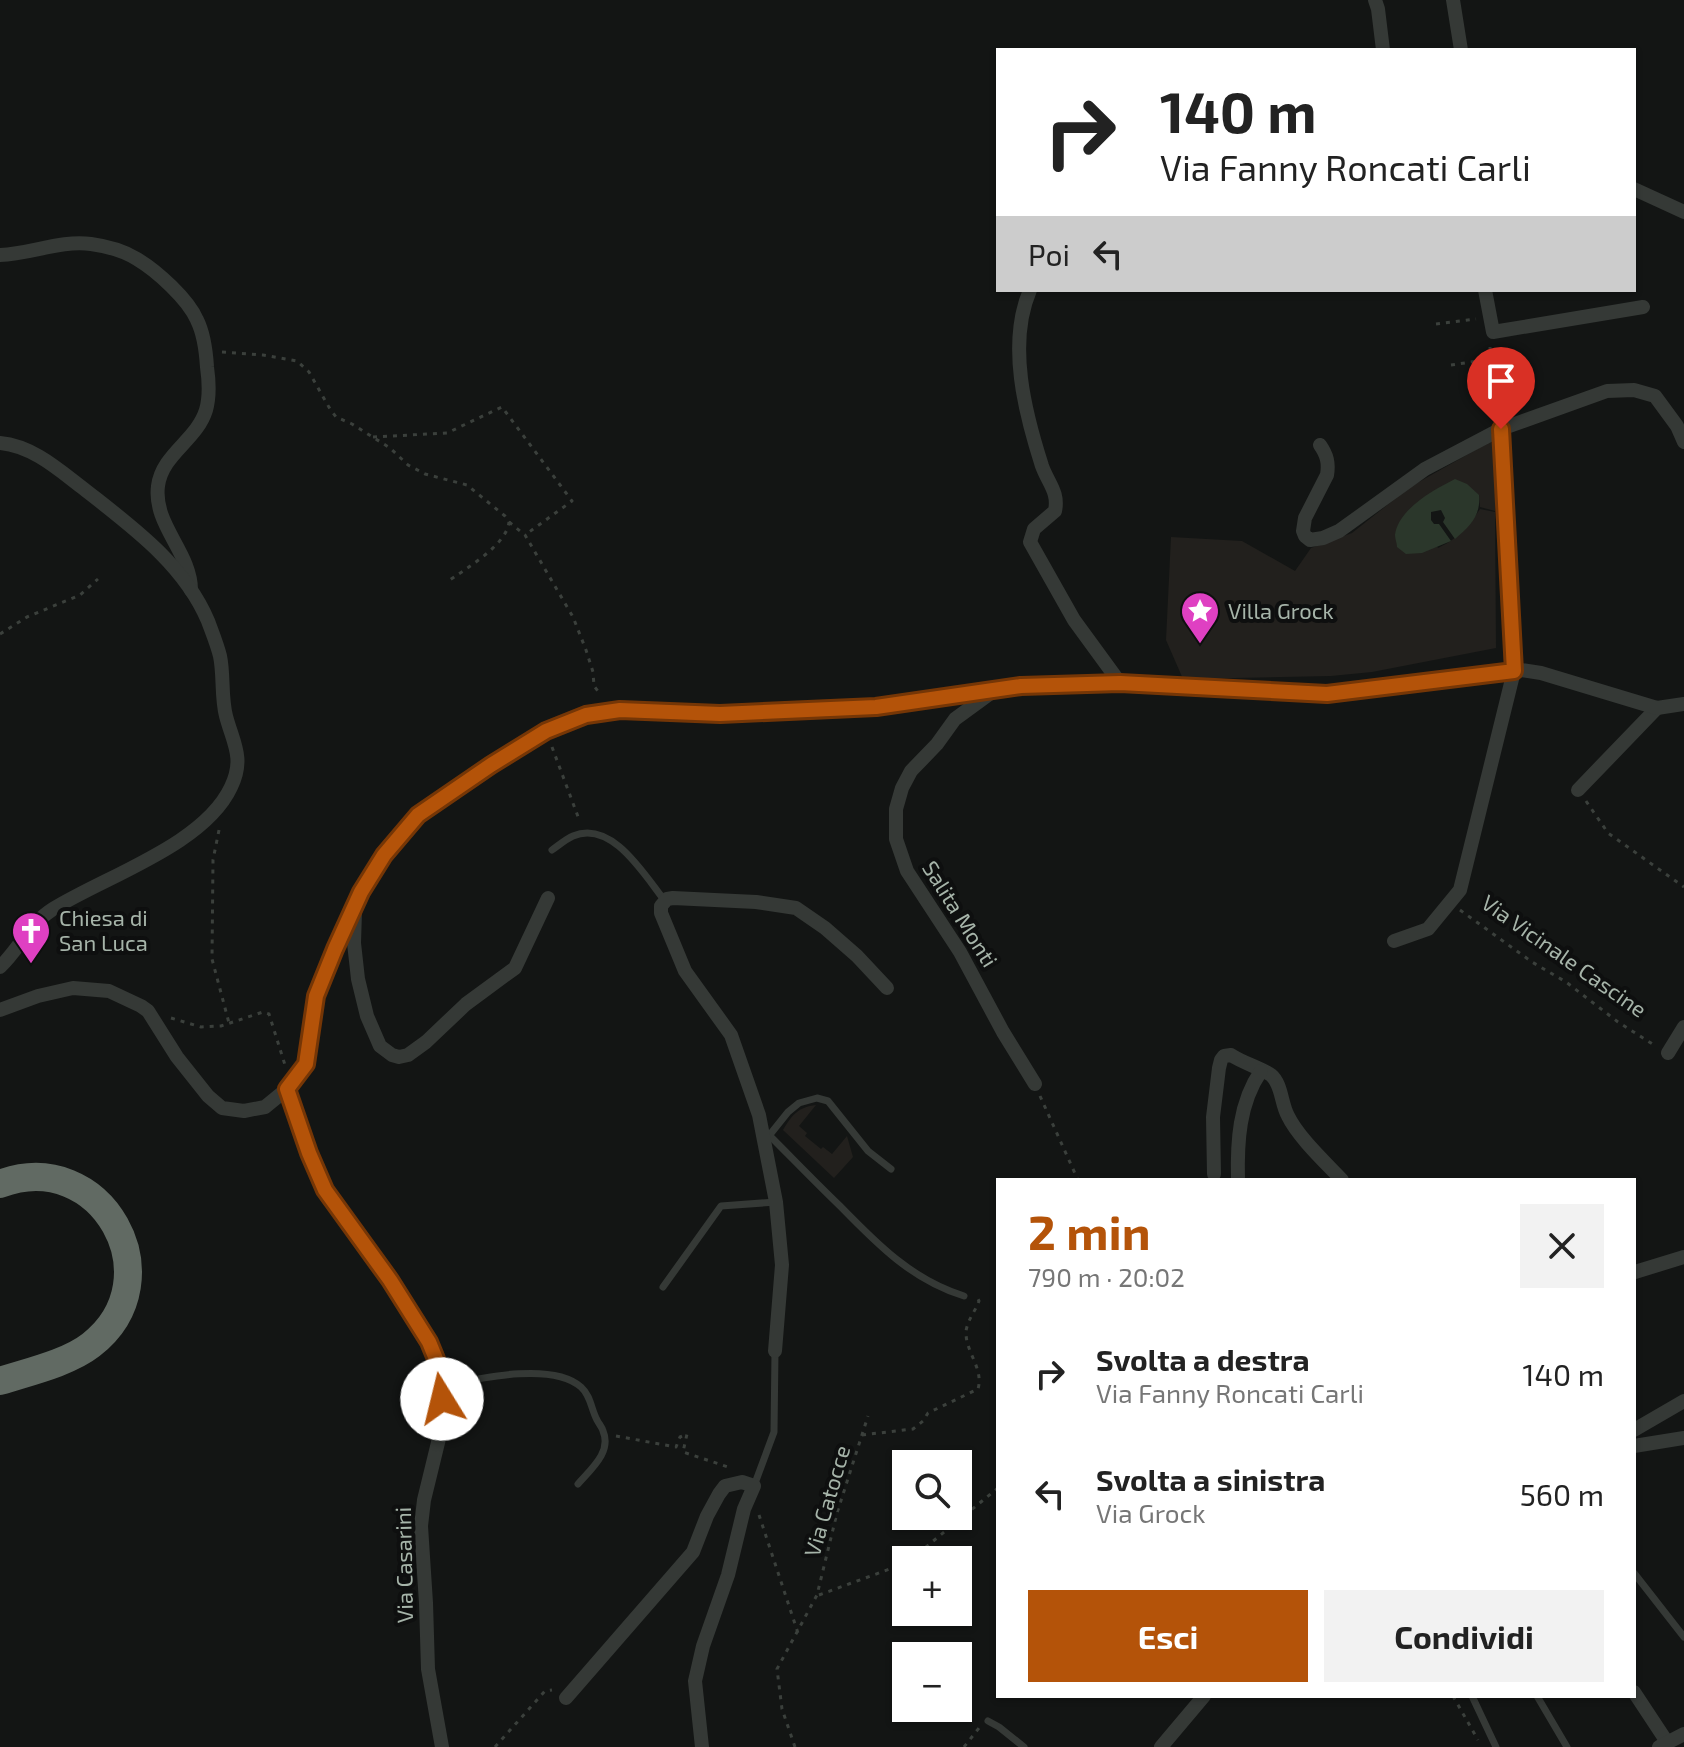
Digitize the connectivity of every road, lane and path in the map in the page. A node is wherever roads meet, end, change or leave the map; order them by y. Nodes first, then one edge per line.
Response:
1 (1375, 0) edge
2 (1453, 0) edge
3 (1383, 48) edge
4 (1461, 48) edge
5 (1636, 191) edge
6 (1684, 212) edge
7 (0, 255) edge
8 (1029, 292) edge
9 (1485, 292) edge
10 (1643, 307) dead end
11 (1466, 321) dead end
12 (1436, 324) dead end
13 (1489, 345) dead end
14 (206, 353) junction
15 (1451, 365) dead end
16 (1501, 429) junction
17 (373, 437) junction
18 (1684, 442) edge
19 (0, 443) edge
20 (1320, 445) dead end
21 (509, 522) junction
22 (525, 535) junction
23 (98, 579) dead end
24 (447, 582) dead end
25 (191, 590) junction
26 (0, 634) edge
27 (1514, 671) junction
28 (1120, 683) junction
29 (594, 686) dead end
30 (996, 689) junction
31 (1684, 704) edge
32 (1657, 708) junction
33 (546, 731) junction
34 (1578, 790) joint
35 (220, 824) dead end
36 (585, 833) junction
37 (552, 850) dead end
38 (1684, 887) edge
39 (548, 898) dead end
40 (665, 901) junction
41 (356, 903) junction
42 (1449, 903) junction
43 (1394, 941) dead end
44 (0, 967) edge
45 (887, 988) dead end
46 (0, 1010) edge
47 (148, 1011) junction
48 (229, 1023) junction
49 (1684, 1027) edge
50 (1668, 1053) joint
51 (1261, 1071) junction
52 (1035, 1084) joint
53 (287, 1089) junction
54 (767, 1139) junction
55 (891, 1169) dead end
56 (1214, 1174) dead end
57 (1077, 1178) edge
58 (1238, 1178) edge
59 (1340, 1178) edge
60 (0, 1184) edge
61 (776, 1202) junction
62 (1684, 1257) edge
63 (1636, 1272) edge
64 (663, 1287) dead end
65 (964, 1296) joint
66 (775, 1351) joint
67 (0, 1381) edge
68 (441, 1386) junction
69 (1684, 1401) edge
70 (868, 1416) dead end
71 (1636, 1429) edge
72 (862, 1435) junction
73 (1684, 1438) edge
74 (1636, 1446) edge
75 (605, 1448) junction
76 (578, 1484) dead end
77 (749, 1487) junction
78 (996, 1490) edge
79 (928, 1546) edge
80 (892, 1568) edge
81 (1636, 1576) edge
82 (817, 1595) junction
83 (798, 1633) junction
84 (1684, 1637) edge
85 (1636, 1696) edge
86 (566, 1698) joint
87 (1202, 1698) edge
88 (1454, 1698) edge
89 (1473, 1698) edge
90 (1538, 1698) edge
91 (988, 1721) joint
92 (1684, 1734) edge
93 (1663, 1745) edge
94 (442, 1747) edge
95 (495, 1747) edge
96 (702, 1747) edge
97 (795, 1747) edge
98 (964, 1747) edge
99 (1024, 1747) edge
100 (1161, 1747) edge
101 (1482, 1747) edge
102 (1496, 1747) edge
103 (1567, 1747) edge

1 - 3 street
2 - 4 street
5 - 6 street
7 - 14 street
8 - 28 street
9 - 10 street
11 - 12 path
13 - 15 path
14 - 17 path
14 - 25 street
16 - 18 street
16 - 20 street
16 - 27 street, Via Vicinale Cascine
17 - 21 path
17 - 22 path
19 - 25 street
21 - 22 path
21 - 24 path
22 - 29 path
23 - 26 path
25 - 44 street
27 - 28 street
27 - 32 street
27 - 42 street, Via Vicinale Cascine
28 - 30 street
30 - 33 street
30 - 52 street, Salita Monti
31 - 32 street
32 - 34 street
33 - 36 path
33 - 41 street
34 - 38 path
35 - 48 path
36 - 37 lane
36 - 40 lane
39 - 41 street
40 - 45 street
40 - 54 street
41 - 53 street
42 - 43 street, Via Vicinale Cascine
42 - 50 path, Via Vicinale Cascine
46 - 47 street
47 - 48 path
47 - 53 street
48 - 53 path
49 - 50 street
51 - 56 street
51 - 58 street
51 - 59 street
52 - 57 path
53 - 68 street, Via Casarini
54 - 55 lane
54 - 61 street
54 - 65 lane
60 - 67 highway
61 - 64 lane
61 - 66 street
62 - 63 street
65 - 72 path
66 - 77 lane
68 - 75 lane
68 - 94 street, Via Casarini
69 - 71 street
70 - 72 path, Via Catocce
72 - 82 path, Via Catocce
73 - 74 street
75 - 76 lane
75 - 77 path
77 - 83 path, Via Catocce
77 - 86 street
77 - 96 street
78 - 79 path, Via Catocce
80 - 82 path, Via Catocce
81 - 84 lane
82 - 83 path, Via Catocce
83 - 97 path, Via Catocce
85 - 93 street
86 - 95 path
87 - 100 street
88 - 101 path
89 - 102 lane
90 - 103 lane
91 - 98 path
91 - 99 lane
92 - 93 street

